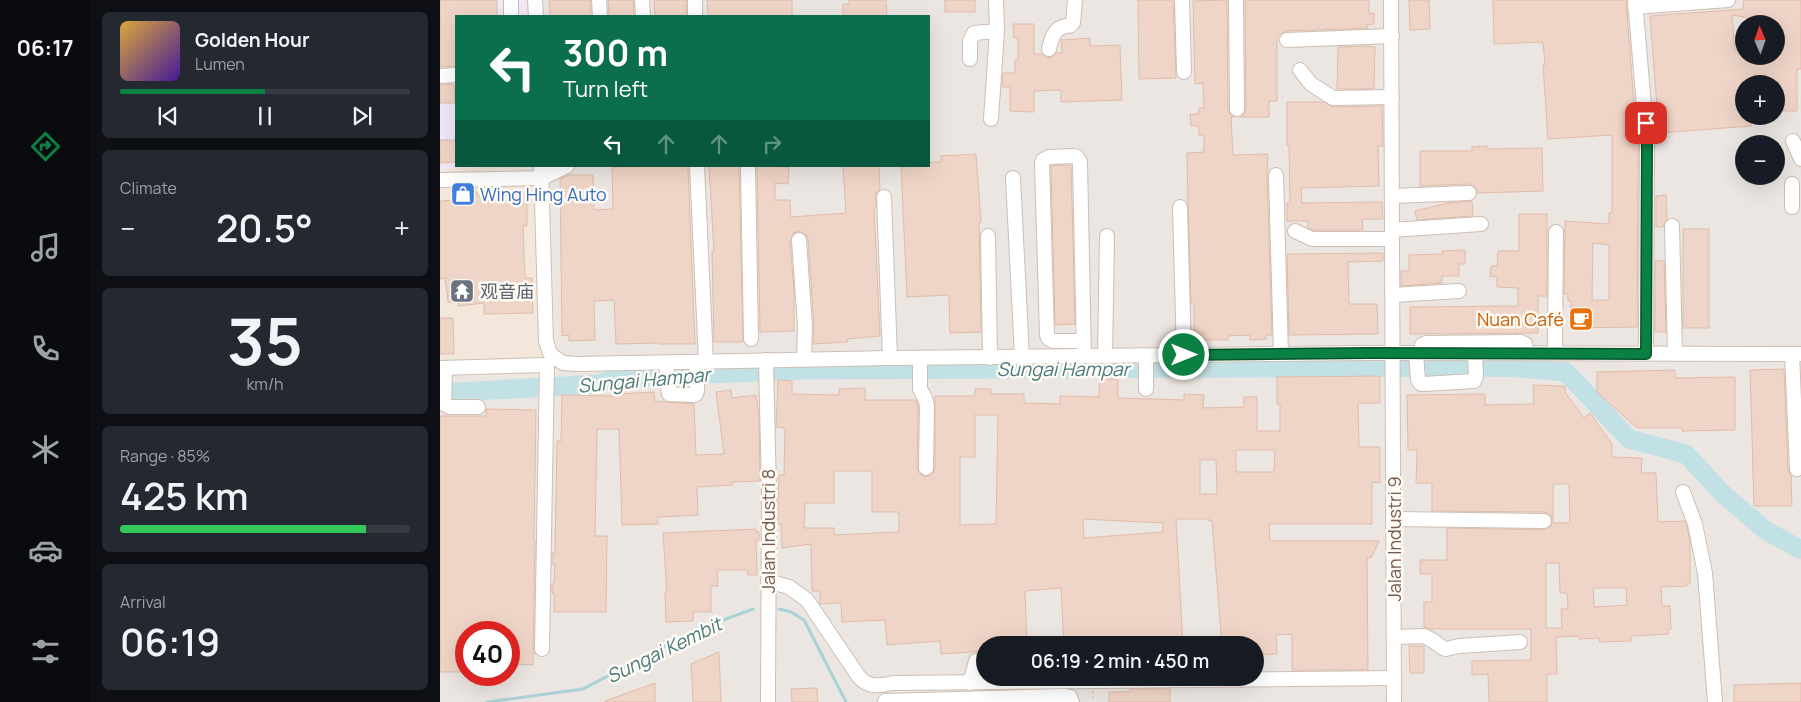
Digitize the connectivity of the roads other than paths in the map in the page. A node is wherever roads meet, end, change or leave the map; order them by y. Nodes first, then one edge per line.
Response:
1 (511, 0) edge
2 (535, 0) edge
3 (600, 0) edge
4 (642, 0) edge
5 (695, 0) edge
6 (996, 0) edge
7 (1074, 0) edge
8 (1182, 0) edge
9 (1236, 0) edge
10 (1392, 0) edge
11 (1728, 0) edge
12 (1635, 3) edge
13 (512, 15) edge
14 (536, 15) edge
15 (600, 15) edge
16 (642, 15) edge
17 (695, 15) edge
18 (997, 31) junction
19 (1392, 36) junction
20 (1287, 40) dead end
21 (1049, 49) dead end
22 (970, 59) dead end
23 (1300, 70) dead end
24 (1184, 72) dead end
25 (455, 75) edge
26 (440, 76) edge
27 (1392, 97) junction
28 (1237, 109) dead end
29 (991, 119) dead end
30 (1794, 141) dead end
31 (1801, 159) edge
32 (563, 167) edge
33 (697, 167) edge
34 (748, 167) edge
35 (542, 172) edge
36 (1276, 176) dead end
37 (1013, 178) dead end
38 (440, 180) edge
39 (1469, 193) dead end
40 (1392, 196) junction
41 (884, 197) dead end
42 (1180, 207) dead end
43 (1481, 224) dead end
44 (1672, 226) dead end
45 (1296, 231) dead end
46 (1556, 232) dead end
47 (1392, 234) junction
48 (988, 236) dead end
49 (1106, 236) dead end
50 (799, 240) dead end
51 (1459, 291) dead end
52 (1392, 294) junction
53 (751, 338) dead end
54 (1084, 340) junction
55 (1526, 353) junction
56 (1555, 353) junction
57 (1675, 353) junction
58 (1282, 354) junction
59 (1646, 354) junction
60 (1796, 354) edge
61 (1184, 355) junction
62 (1084, 356) junction
63 (1105, 356) junction
64 (1393, 356) junction
65 (1022, 357) junction
66 (890, 358) junction
67 (990, 358) junction
68 (804, 359) junction
69 (920, 360) junction
70 (1418, 360) junction
71 (550, 361) junction
72 (1475, 361) junction
73 (766, 362) junction
74 (1146, 363) junction
75 (442, 368) edge
76 (699, 369) junction
77 (666, 372) junction
78 (1146, 389) dead end
79 (478, 407) dead end
80 (926, 468) dead end
81 (1798, 469) dead end
82 (1683, 492) dead end
83 (1393, 519) junction
84 (1544, 521) dead end
85 (768, 581) junction
86 (1394, 637) junction
87 (1520, 642) dead end
88 (542, 649) dead end
89 (976, 661) dead end
90 (1394, 678) junction
91 (970, 683) junction
92 (878, 686) junction
93 (885, 701) edge
94 (768, 702) edge
95 (1072, 702) edge
96 (1394, 702) edge
97 (1715, 702) edge

1 - 13 street
2 - 14 street
3 - 15 street
4 - 16 street
5 - 17 street
6 - 18 street
7 - 21 street
8 - 24 street
9 - 28 street
10 - 19 street, Jalan Industri 9
11 - 12 street
12 - 59 street
18 - 22 street
18 - 29 street
19 - 20 street
19 - 27 street, Jalan Industri 9
23 - 27 street
25 - 26 street
27 - 40 street, Jalan Industri 9
30 - 31 street
32 - 35 street
33 - 76 street
34 - 53 street
35 - 38 street
35 - 71 street
36 - 58 street
37 - 65 street
39 - 40 street
40 - 47 street, Jalan Industri 9
41 - 66 street
42 - 61 street
43 - 47 street
44 - 57 street
45 - 47 street
46 - 56 street
47 - 52 street, Jalan Industri 9
48 - 67 street
49 - 63 street
50 - 68 street
51 - 52 street
52 - 64 street, Jalan Industri 9
54 - 54 street
54 - 62 street
55 - 56 street
55 - 70 street
55 - 72 street
56 - 59 street
57 - 59 street
57 - 60 street
58 - 61 street
58 - 64 street
60 - 81 street
61 - 74 street
62 - 63 street
62 - 65 street
63 - 74 street
64 - 70 street
64 - 83 street, Jalan Industri 9
65 - 67 street
66 - 68 street
66 - 69 street
67 - 69 street
68 - 73 street
69 - 80 street
70 - 72 street
70 - 72 street
71 - 75 street
71 - 77 street
71 - 88 street
73 - 76 street
73 - 85 street, Jalan Industri 8
74 - 78 street
75 - 79 street
76 - 77 street
76 - 77 street
82 - 97 street
83 - 84 street
83 - 86 street, Jalan Industri 9
85 - 92 street
85 - 94 street, Jalan Industri 8
86 - 87 street
86 - 90 street, Jalan Industri 9
89 - 91 street
90 - 91 street
90 - 96 street, Jalan Industri 9
91 - 92 street
92 - 93 street
93 - 95 street

